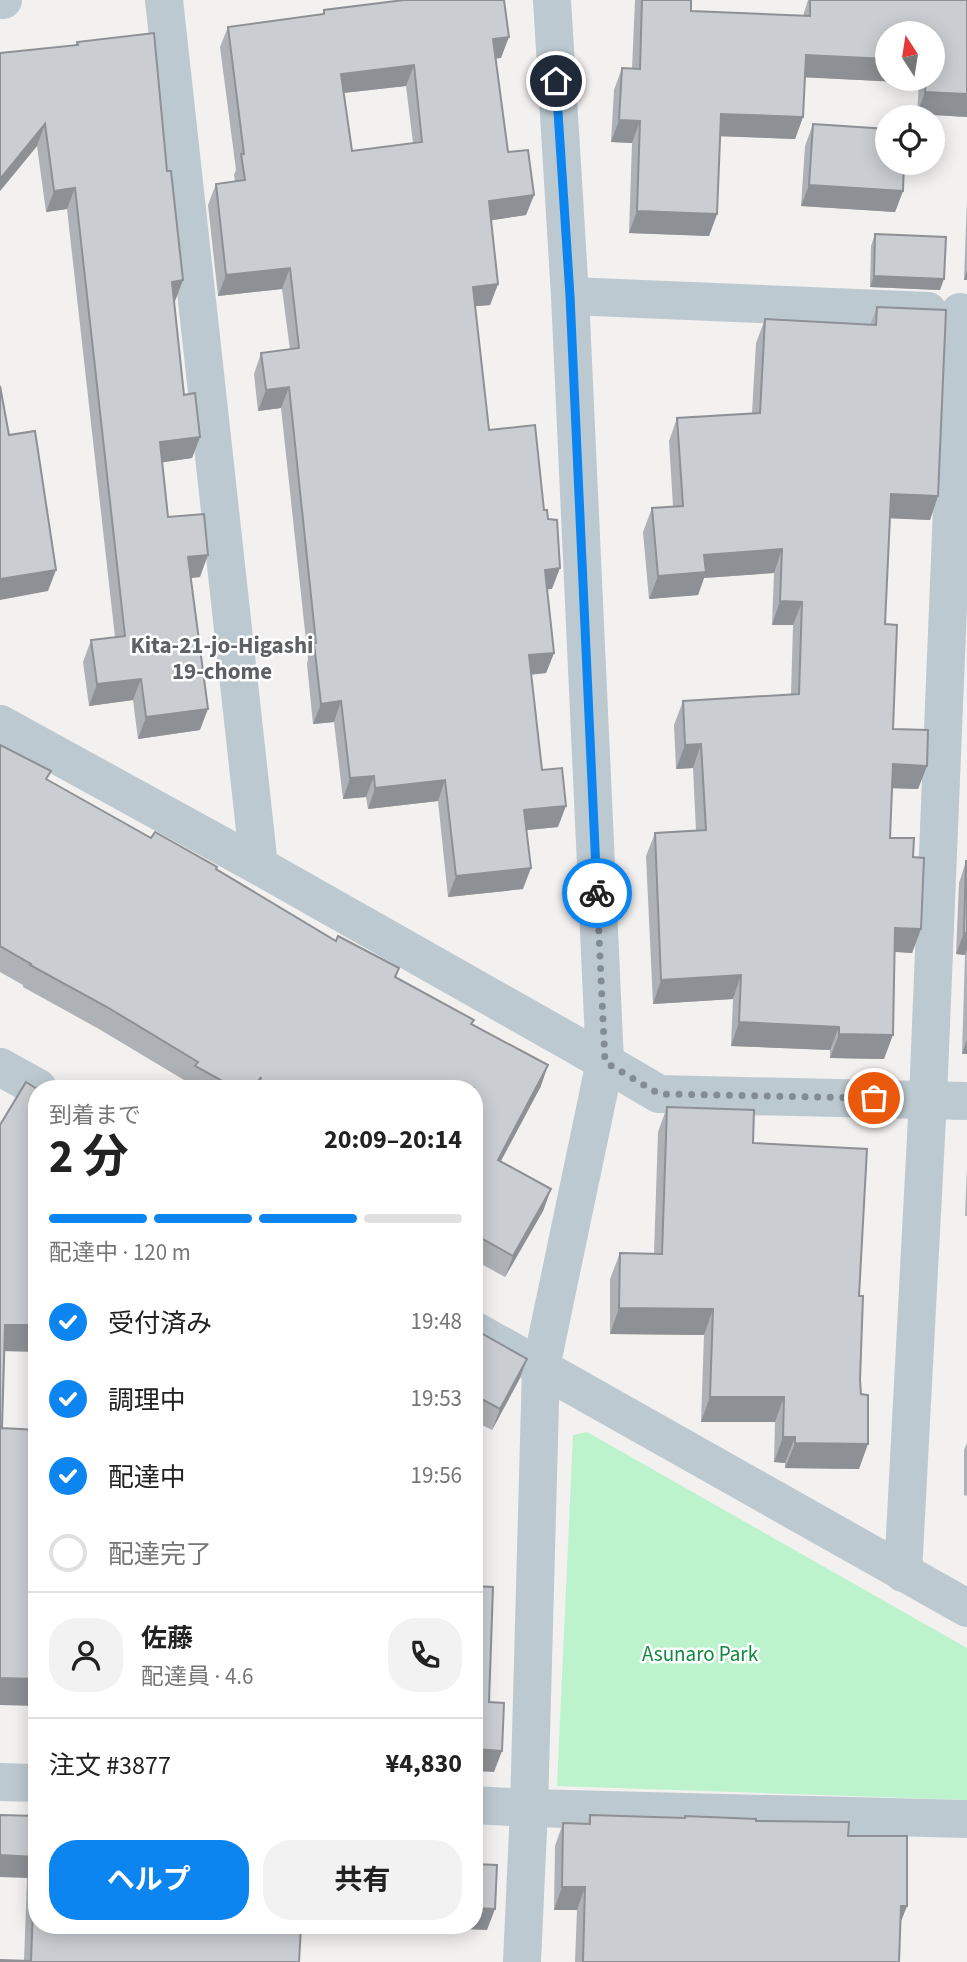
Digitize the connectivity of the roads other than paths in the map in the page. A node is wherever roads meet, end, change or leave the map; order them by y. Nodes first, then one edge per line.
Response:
1 (164, 0) edge
2 (552, 0) edge
3 (570, 296) junction
4 (964, 312) edge
5 (0, 724) edge
6 (258, 866) junction
7 (605, 1062) junction
8 (0, 1067) edge
9 (28, 1082) edge
10 (928, 1099) junction
11 (967, 1101) edge
12 (483, 1335) edge
13 (541, 1367) junction
14 (903, 1573) junction
15 (967, 1608) edge
16 (0, 1782) edge
17 (28, 1783) edge
18 (483, 1805) edge
19 (529, 1808) junction
20 (967, 1819) edge
21 (522, 1962) edge

1 - 6 street
2 - 3 street
3 - 4 street
3 - 7 street
4 - 10 street
5 - 6 street
6 - 7 street
7 - 10 street
7 - 13 street
8 - 9 street
10 - 11 street
10 - 14 street
12 - 13 street
13 - 14 street
13 - 19 street
14 - 15 street
16 - 17 street
18 - 19 street
19 - 20 street
19 - 21 street

